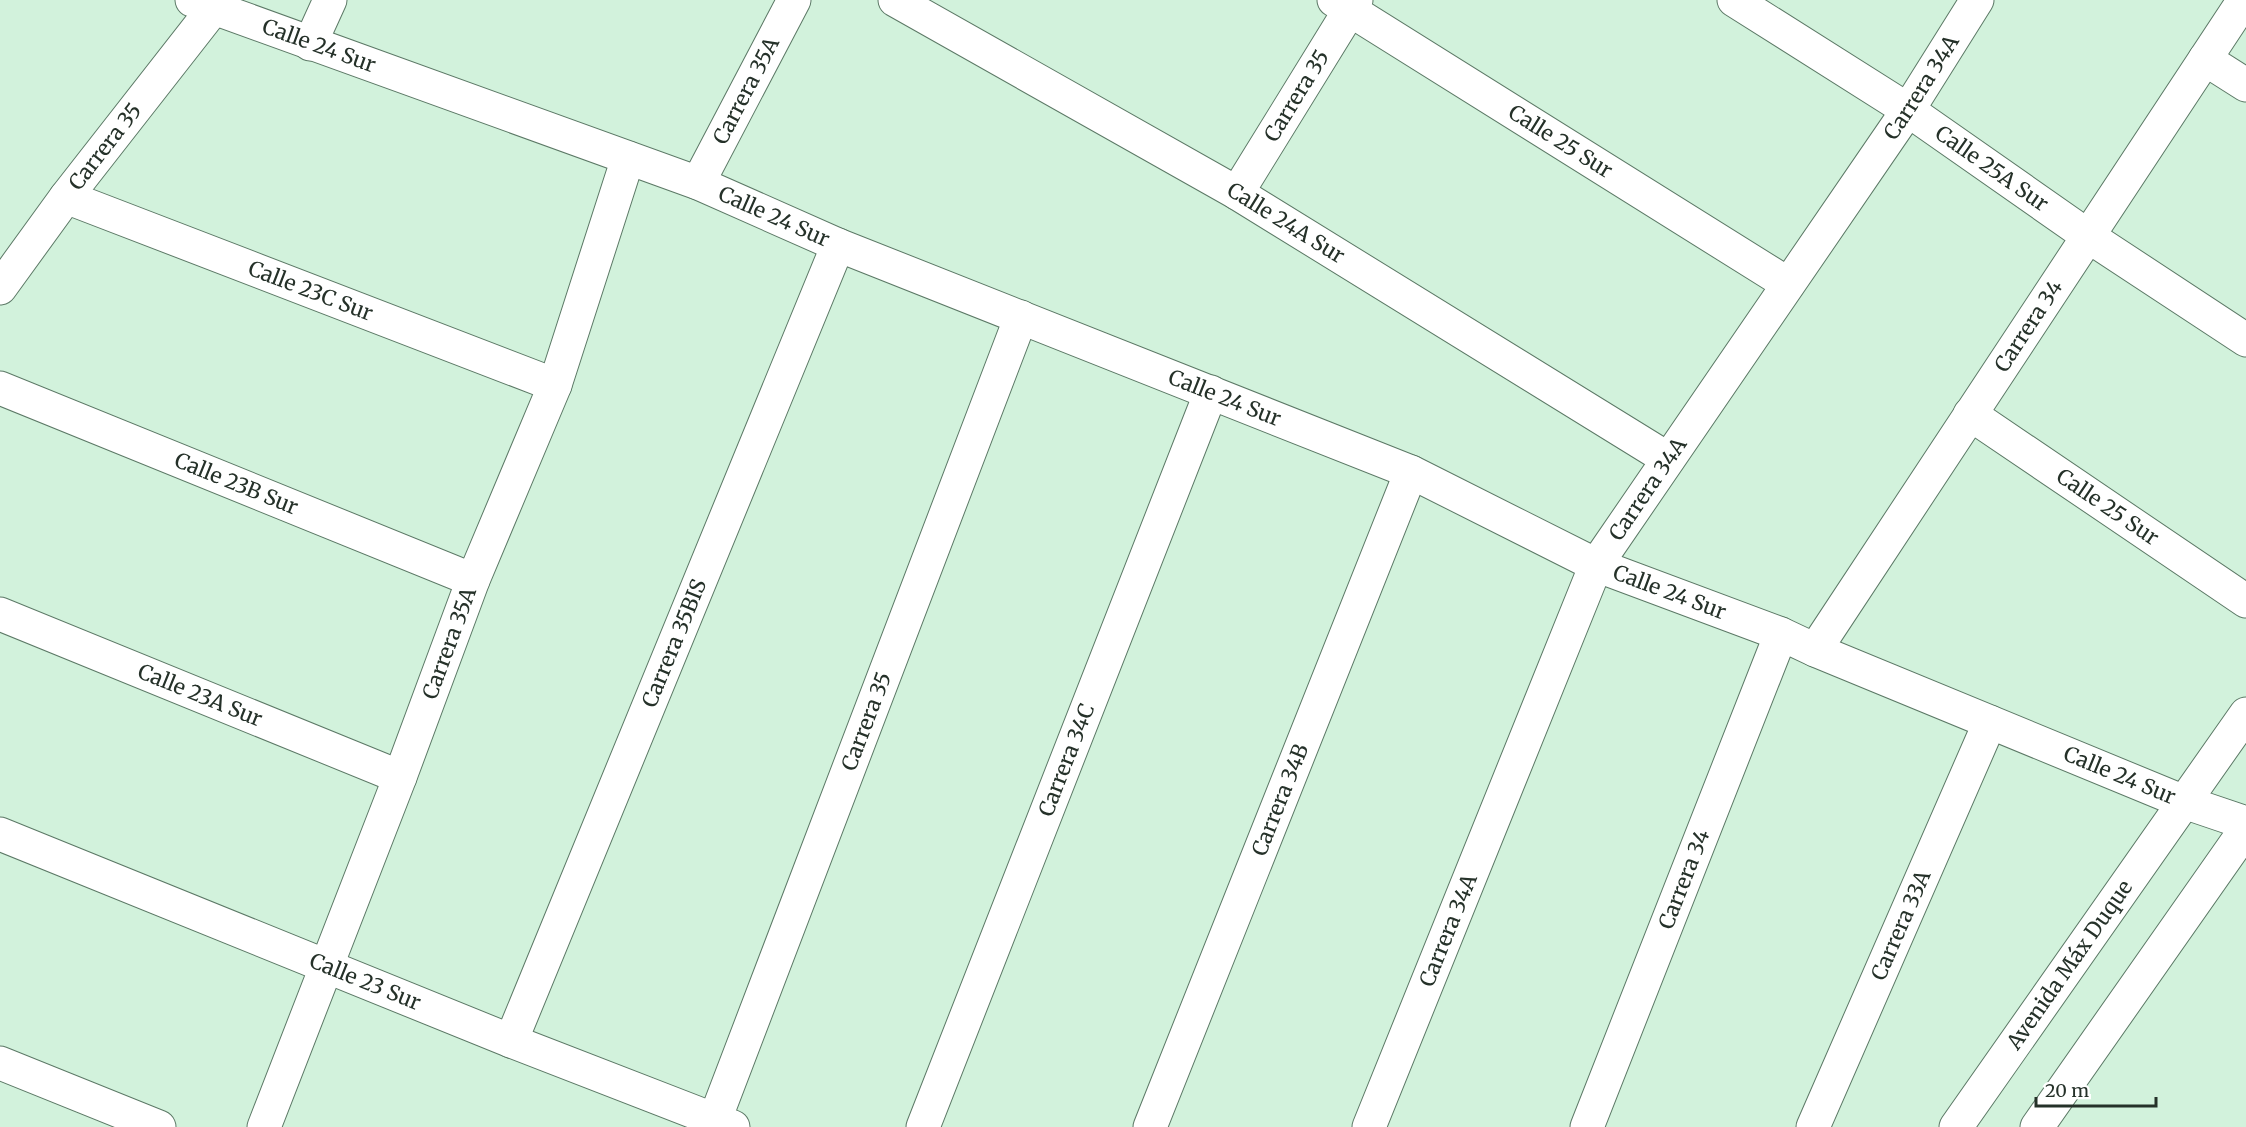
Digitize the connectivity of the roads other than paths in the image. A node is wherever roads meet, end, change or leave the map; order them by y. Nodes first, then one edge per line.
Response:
1 (330, 0) edge
2 (794, 0) edge
3 (895, 0) edge
4 (1734, 0) edge
5 (1977, 0) edge
6 (2244, 0) edge
7 (1347, 3) edge
8 (203, 4) edge
9 (310, 44) junction
10 (2205, 59) junction
11 (2246, 85) edge
12 (1908, 110) junction
13 (628, 158) junction
14 (698, 183) junction
15 (1237, 193) junction
16 (66, 197) junction
17 (2088, 236) junction
18 (838, 245) junction
19 (2, 281) edge
20 (1788, 284) junction
21 (1021, 317) junction
22 (2246, 340) edge
23 (555, 385) junction
24 (0, 388) edge
25 (1211, 392) junction
26 (1970, 414) junction
27 (1668, 459) junction
28 (1411, 472) junction
29 (1596, 565) junction
30 (473, 580) junction
31 (2246, 601) edge
32 (0, 614) edge
33 (1780, 634) junction
34 (1815, 651) junction
35 (2246, 714) edge
36 (1990, 722) junction
37 (400, 777) junction
38 (2184, 802) junction
39 (2246, 823) edge
40 (2246, 829) edge
41 (0, 834) edge
42 (328, 966) junction
43 (511, 1041) junction
44 (0, 1063) edge
45 (720, 1125) edge
46 (159, 1127) edge
47 (264, 1127) edge
48 (923, 1127) edge
49 (1150, 1127) edge
50 (1369, 1127) edge
51 (1587, 1127) edge
52 (1813, 1127) edge
53 (1956, 1127) edge
54 (2037, 1127) edge

1 - 9 street
2 - 14 street, Carrera 35A
3 - 15 street, Calle 24A Sur
4 - 12 street, Calle 25A Sur
5 - 12 street, Carrera 34A
6 - 10 street, Carrera 34
7 - 15 street, Carrera 35
7 - 20 street, Calle 25 Sur
8 - 9 street, Calle 24 Sur
8 - 16 street, Carrera 35
9 - 13 street, Calle 24 Sur
10 - 11 street
10 - 17 street, Carrera 34
12 - 17 street, Calle 25A Sur
12 - 20 street, Carrera 34A
13 - 14 street, Calle 24 Sur
13 - 23 street, Carrera 35A
14 - 18 street, Calle 24 Sur
15 - 27 street, Calle 24A Sur
16 - 19 street, Carrera 35
16 - 23 street, Calle 23C Sur
17 - 22 street, Calle 25A Sur
17 - 26 street, Carrera 34
18 - 21 street, Calle 24 Sur
18 - 43 street, Carrera 35BIS
20 - 27 street, Carrera 34A
21 - 25 street, Calle 24 Sur
21 - 45 street, Carrera 35
23 - 30 street, Carrera 35A
24 - 30 street, Calle 23B Sur
25 - 28 street, Calle 24 Sur
25 - 48 street, Carrera 34C
26 - 31 street, Calle 25 Sur
26 - 34 street, Carrera 34
27 - 29 street, Carrera 34A
28 - 29 street, Calle 24 Sur
28 - 49 street, Carrera 34B
29 - 33 street, Calle 24 Sur
29 - 50 street, Carrera 34A
30 - 37 street, Carrera 35A
32 - 37 street, Calle 23A Sur
33 - 34 street, Calle 24 Sur
33 - 51 street, Carrera 34
34 - 36 street, Calle 24 Sur
35 - 38 street, Avenida Máx Duque
36 - 38 street, Calle 24 Sur
36 - 52 street, Carrera 33A
37 - 42 street, Carrera 35A
38 - 39 street, Calle 24 Sur
38 - 53 street, Avenida Máx Duque
40 - 54 street
41 - 42 street, Calle 23 Sur
42 - 43 street, Calle 23 Sur
42 - 47 street, Carrera 35A
43 - 45 street, Calle 23 Sur
44 - 46 street

